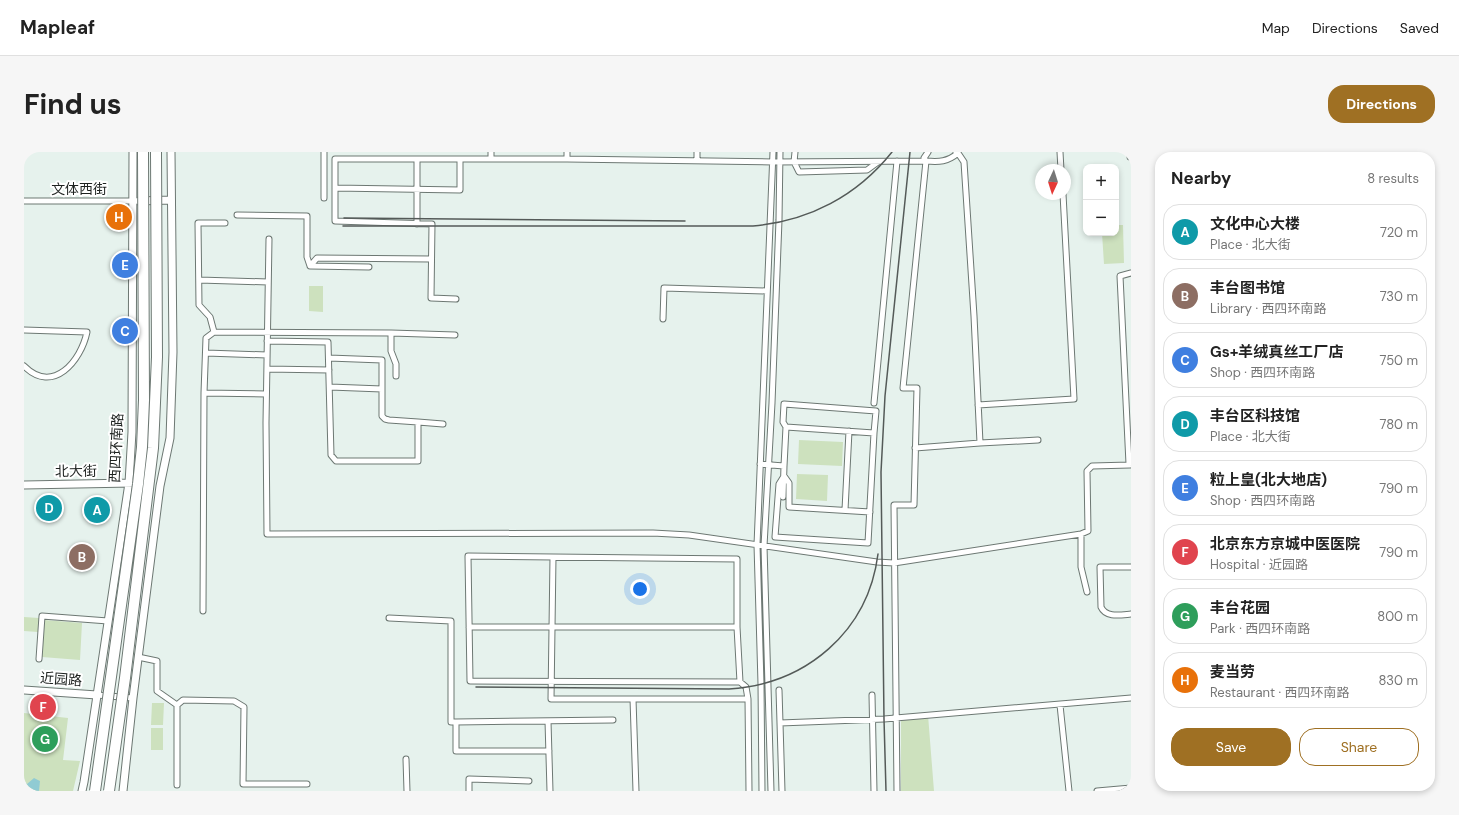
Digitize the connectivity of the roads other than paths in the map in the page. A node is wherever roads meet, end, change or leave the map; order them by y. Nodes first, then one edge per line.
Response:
1 (133, 152) edge
2 (143, 152) edge
3 (156, 152) edge
4 (171, 152) edge
5 (324, 152) edge
6 (491, 152) edge
7 (567, 152) edge
8 (697, 152) edge
9 (773, 152) edge
10 (780, 152) edge
11 (795, 152) edge
12 (928, 152) edge
13 (958, 152) edge
14 (1060, 152) edge
15 (1130, 152) edge
16 (1131, 157) edge
17 (417, 159) junction
18 (460, 159) junction
19 (491, 159) junction
20 (567, 159) junction
21 (697, 161) junction
22 (879, 161) junction
23 (897, 161) junction
24 (926, 161) junction
25 (773, 162) junction
26 (780, 162) junction
27 (794, 162) junction
28 (1061, 164) edge
29 (335, 188) junction
30 (418, 189) junction
31 (324, 198) dead end
32 (171, 200) junction
33 (1063, 200) edge
34 (24, 201) edge
35 (133, 201) junction
36 (143, 201) junction
37 (156, 201) junction
38 (237, 215) dead end
39 (225, 223) dead end
40 (417, 224) junction
41 (270, 239) dead end
42 (431, 259) junction
43 (310, 266) junction
44 (369, 267) dead end
45 (1131, 273) edge
46 (199, 280) junction
47 (268, 282) junction
48 (767, 291) junction
49 (456, 299) dead end
50 (663, 319) dead end
51 (24, 330) edge
52 (214, 332) junction
53 (267, 332) junction
54 (391, 333) junction
55 (455, 335) dead end
56 (267, 341) junction
57 (206, 353) junction
58 (267, 355) junction
59 (329, 358) junction
60 (24, 366) edge
61 (267, 368) junction
62 (329, 370) junction
63 (396, 376) dead end
64 (330, 387) junction
65 (382, 389) junction
66 (156, 393) junction
67 (204, 393) junction
68 (266, 394) junction
69 (144, 400) junction
70 (874, 403) dead end
71 (978, 404) junction
72 (143, 416) junction
73 (155, 420) joint
74 (418, 422) junction
75 (443, 424) dead end
76 (786, 427) junction
77 (849, 431) junction
78 (874, 432) junction
79 (154, 434) junction
80 (1038, 440) dead end
81 (980, 443) junction
82 (915, 448) junction
83 (760, 464) junction
84 (769, 464) junction
85 (1130, 465) edge
86 (784, 466) junction
87 (784, 476) junction
88 (129, 483) junction
89 (137, 483) junction
90 (150, 484) junction
91 (24, 485) edge
92 (160, 486) junction
93 (783, 497) dead end
94 (845, 510) junction
95 (870, 512) junction
96 (1081, 534) junction
97 (757, 545) junction
98 (764, 546) junction
99 (553, 557) junction
100 (894, 563) junction
101 (1131, 567) edge
102 (1087, 592) dead end
103 (202, 611) dead end
104 (1131, 614) edge
105 (389, 618) dead end
106 (108, 621) junction
107 (469, 627) junction
108 (552, 627) junction
109 (737, 627) junction
110 (138, 657) junction
111 (39, 659) dead end
112 (551, 682) junction
113 (740, 682) junction
114 (24, 690) edge
115 (779, 690) dead end
116 (97, 695) junction
117 (872, 695) dead end
118 (108, 696) junction
119 (122, 697) junction
120 (133, 698) junction
121 (1131, 698) edge
122 (633, 699) junction
123 (748, 699) junction
124 (177, 705) junction
125 (1060, 705) junction
126 (896, 718) junction
127 (614, 720) dead end
128 (872, 720) junction
129 (548, 721) junction
130 (456, 722) junction
131 (780, 723) junction
132 (549, 751) junction
133 (406, 759) dead end
134 (529, 781) dead end
135 (84, 782) junction
136 (307, 784) dead end
137 (177, 785) dead end
138 (1131, 788) edge
139 (82, 791) edge
140 (85, 791) edge
141 (95, 791) edge
142 (110, 791) edge
143 (123, 791) edge
144 (407, 791) edge
145 (469, 791) edge
146 (550, 791) edge
147 (636, 791) edge
148 (749, 791) edge
149 (762, 791) edge
150 (771, 791) edge
151 (782, 791) edge
152 (874, 791) edge
153 (897, 791) edge
154 (1069, 791) edge
155 (1096, 791) edge

1 - 35 street, 西四环南路
2 - 36 street, 西四环南路
2 - 69 highway, 西四环南路, bridge
3 - 37 street
3 - 66 highway, bridge
4 - 32 street
5 - 31 street
6 - 19 street
7 - 20 street
8 - 21 street
9 - 25 street
10 - 26 street
11 - 27 street
12 - 24 street
13 - 24 street
13 - 71 street
14 - 28 street
15 - 16 street
17 - 18 street
17 - 29 street
17 - 30 street
18 - 19 street
18 - 30 street
19 - 20 street
20 - 21 street
21 - 25 street
22 - 23 street
22 - 27 street
22 - 27 street
23 - 24 street
23 - 70 street
24 - 82 street
25 - 26 street
25 - 48 street
26 - 27 street
26 - 84 street
29 - 30 street
29 - 40 street
30 - 40 street
32 - 37 street
32 - 92 street
33 - 71 street
34 - 35 street, 文体西街
35 - 36 street
35 - 88 street, 西四环南路
36 - 37 street
36 - 69 street, 西四环南路
37 - 66 street
38 - 43 street
39 - 46 street
40 - 42 street
41 - 47 street
42 - 43 street
42 - 49 street
43 - 44 street
45 - 85 street
46 - 47 street
46 - 52 street
47 - 53 street
48 - 50 street
48 - 83 street
51 - 60 street
52 - 53 street
52 - 57 street
53 - 54 street
53 - 56 street
54 - 55 street
54 - 63 street
56 - 58 street
56 - 59 street
57 - 58 street
57 - 67 street
58 - 61 street
59 - 62 street
59 - 65 street
61 - 62 street
61 - 68 street
62 - 64 street
64 - 65 street
64 - 74 street
65 - 74 street
66 - 73 street
67 - 68 street
67 - 103 street
68 - 97 street
69 - 72 street, 西四环南路
71 - 81 street
72 - 89 street, 西四环南路
72 - 141 highway, 西四环南路, bridge
73 - 79 highway, bridge
74 - 75 street
76 - 77 street
76 - 78 street
76 - 86 street
77 - 78 street
77 - 94 street
78 - 95 street
79 - 90 street
79 - 142 highway, bridge
80 - 81 street
81 - 82 street
82 - 100 street
83 - 84 street
83 - 97 street
84 - 86 street
84 - 98 street
85 - 96 street
86 - 87 street
87 - 93 street
87 - 94 street
87 - 95 street
88 - 89 street, 北大街
88 - 91 street, 北大街
88 - 106 street, 西四环南路
89 - 90 street, 北大街
89 - 118 street, 西四环南路
90 - 92 street, 北大街
90 - 119 street
92 - 110 street
94 - 95 street
96 - 100 street
96 - 102 street
97 - 98 street
97 - 149 street
98 - 100 street
98 - 150 street
99 - 107 street
99 - 108 street
99 - 109 street
100 - 126 street
101 - 104 street
105 - 130 street
106 - 111 street
106 - 116 street, 西四环南路
107 - 108 street
107 - 112 street
108 - 109 street
108 - 112 street
109 - 113 street
110 - 120 street
110 - 124 street
112 - 113 street
112 - 122 street
113 - 123 street
114 - 116 street, 近园路
115 - 131 street
116 - 118 street
116 - 135 street, 西四环南路
117 - 128 street
118 - 119 street
118 - 141 street, 西四环南路
119 - 120 street
119 - 142 street
120 - 143 street
121 - 125 street
122 - 123 street
122 - 147 street
123 - 148 street
124 - 136 street
124 - 137 street
125 - 126 street
125 - 154 street
126 - 128 street
126 - 153 street
127 - 129 street
128 - 131 street
128 - 152 street
129 - 130 street
129 - 132 street
130 - 132 street
131 - 151 street
132 - 146 street
133 - 144 street
134 - 145 street
135 - 139 street, 西四环南路
135 - 140 street
138 - 155 street

